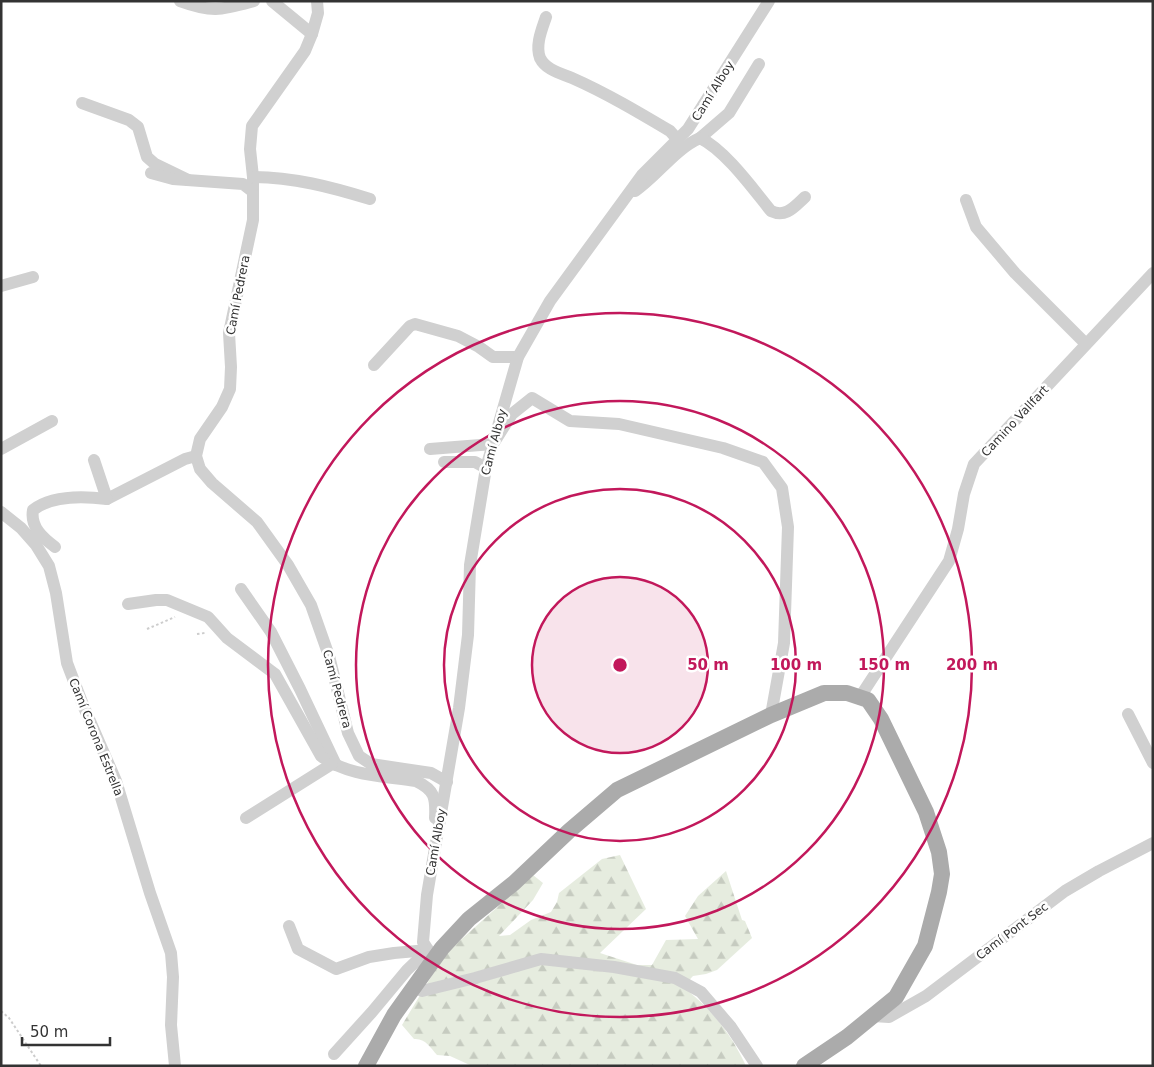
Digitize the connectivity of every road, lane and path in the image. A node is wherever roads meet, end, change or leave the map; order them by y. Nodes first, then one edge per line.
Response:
1 (180, 1) edge
2 (254, 1) edge
3 (272, 1) edge
4 (317, 1) edge
5 (769, 1) edge
6 (546, 17) dead end
7 (312, 34) junction
8 (759, 64) dead end
9 (82, 103) dead end
10 (700, 138) junction
11 (678, 140) junction
12 (151, 173) dead end
13 (253, 177) junction
14 (188, 180) junction
15 (252, 190) junction
16 (626, 197) junction
17 (805, 197) dead end
18 (370, 199) dead end
19 (966, 200) dead end
20 (1153, 273) edge
21 (33, 277) dead end
22 (1, 286) edge
23 (1086, 344) junction
24 (518, 357) junction
25 (374, 365) dead end
26 (52, 421) dead end
27 (493, 444) junction
28 (430, 449) dead end
29 (1, 450) edge
30 (196, 456) junction
31 (94, 460) dead end
32 (444, 462) dead end
33 (486, 468) junction
34 (107, 499) junction
35 (1, 512) edge
36 (56, 547) dead end
37 (241, 589) dead end
38 (128, 604) dead end
39 (193, 610) junction
40 (147, 629) dead end
41 (860, 697) junction
42 (1128, 714) dead end
43 (771, 715) junction
44 (1153, 763) edge
45 (334, 764) junction
46 (447, 782) junction
47 (246, 818) dead end
48 (1153, 833) edge
49 (1153, 843) edge
50 (434, 853) junction
51 (1133, 853) junction
52 (289, 926) dead end
53 (431, 955) junction
54 (414, 987) junction
55 (1, 1011) edge
56 (873, 1016) junction
57 (334, 1054) dead end
58 (40, 1066) edge
59 (175, 1066) edge
60 (366, 1066) edge
61 (757, 1066) edge
62 (804, 1066) edge

1 - 2 street
3 - 7 street
4 - 7 street, Camí Pedrera
5 - 11 street, Camí Alboy
6 - 11 street
7 - 13 street, Camí Pedrera
8 - 10 street
9 - 14 street
10 - 16 street
10 - 17 street
11 - 16 street, Camí Alboy
12 - 14 street
13 - 15 street, Camí Pedrera
13 - 18 street
14 - 15 street
15 - 30 street, Camí Pedrera
16 - 24 street, Camí Alboy
19 - 23 street
20 - 23 street, Camino Vallfart
21 - 22 street
23 - 41 street, Camino Vallfart
24 - 25 street
24 - 27 street, Camí Alboy
26 - 29 street
27 - 28 street
27 - 33 street, Camí Alboy
27 - 43 street
30 - 34 street
30 - 46 street, Camí Pedrera
31 - 34 street
32 - 33 street
33 - 46 street, Camí Alboy
34 - 36 street
35 - 59 street, Camí Corona Estrella
37 - 45 street
38 - 39 street
39 - 40 path
39 - 45 street
41 - 43 main road
41 - 56 main road
42 - 44 street
43 - 53 main road
45 - 47 street
45 - 50 street
46 - 50 street, Camí Alboy
48 - 51 street
49 - 51 street, Camí Pont Sec
50 - 53 street, Camí Alboy
51 - 56 street, Camí Pont Sec
52 - 53 street
53 - 54 main road
53 - 57 street
54 - 60 main road
54 - 61 street
55 - 58 path
56 - 62 main road

